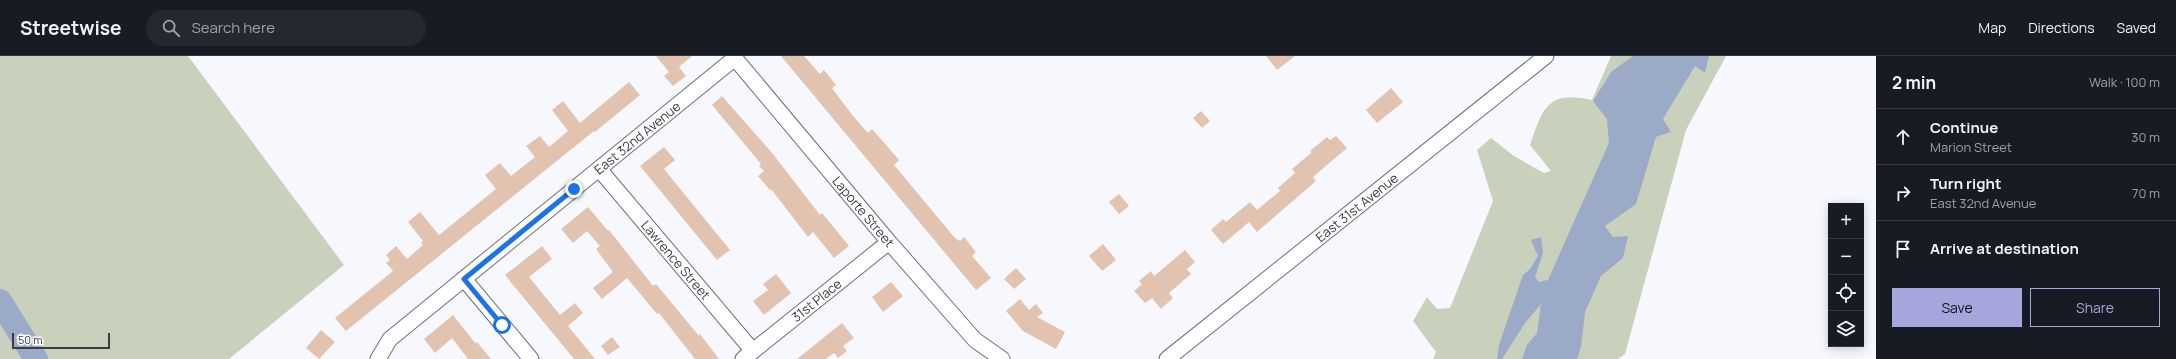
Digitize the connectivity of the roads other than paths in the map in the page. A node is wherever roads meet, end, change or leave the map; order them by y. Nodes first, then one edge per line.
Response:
1 (1546, 56) edge
2 (734, 57) edge
3 (599, 169) junction
4 (890, 242) junction
5 (464, 279) junction
6 (748, 355) edge
7 (378, 359) edge
8 (531, 359) edge
9 (1002, 359) edge
10 (1167, 359) edge

1 - 10 street, East 31st Avenue
2 - 3 street, East 32nd Avenue
2 - 4 street, Laporte Street
3 - 5 street, East 32nd Avenue
3 - 6 street, Lawrence Street
4 - 6 street, 31st Place
4 - 9 street, Laporte Street
5 - 7 street, East 32nd Avenue
5 - 8 street

